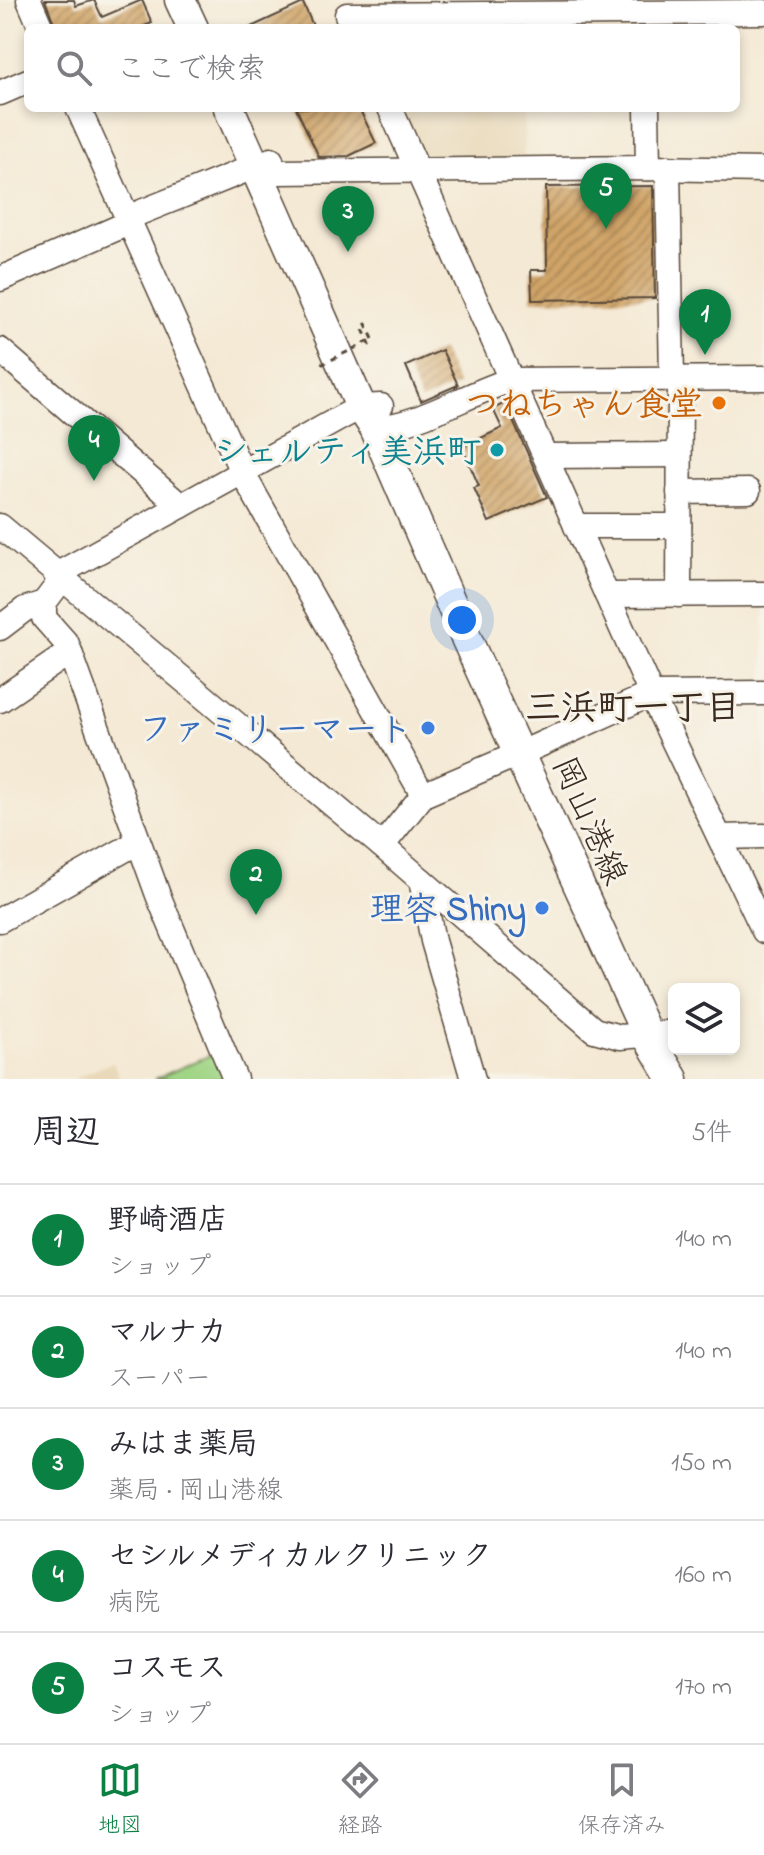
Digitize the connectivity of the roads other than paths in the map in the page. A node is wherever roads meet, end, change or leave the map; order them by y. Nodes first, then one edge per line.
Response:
1 (29, 0) edge
2 (180, 0) edge
3 (201, 0) edge
4 (764, 12) edge
5 (645, 13) edge
6 (347, 14) edge
7 (39, 24) edge
8 (191, 24) edge
9 (210, 24) edge
10 (24, 83) edge
11 (0, 93) edge
12 (80, 112) edge
13 (231, 112) edge
14 (249, 112) edge
15 (392, 112) edge
16 (648, 112) edge
17 (658, 168) junction
18 (266, 170) junction
19 (419, 170) junction
20 (764, 170) edge
21 (130, 220) junction
22 (0, 279) edge
23 (0, 350) edge
24 (676, 378) junction
25 (764, 378) edge
26 (511, 380) junction
27 (378, 417) junction
28 (679, 455) junction
29 (545, 456) junction
30 (242, 472) junction
31 (748, 491) dead end
32 (679, 492) junction
33 (181, 506) junction
34 (0, 526) edge
35 (576, 526) junction
36 (679, 526) junction
37 (59, 577) junction
38 (764, 594) edge
39 (607, 595) junction
40 (679, 595) junction
41 (44, 603) junction
42 (0, 628) edge
43 (70, 652) junction
44 (764, 693) edge
45 (651, 694) junction
46 (0, 700) edge
47 (528, 750) junction
48 (423, 795) junction
49 (764, 836) edge
50 (720, 837) junction
51 (138, 842) junction
52 (382, 846) junction
53 (421, 880) junction
54 (0, 920) edge
55 (764, 931) edge
56 (665, 1041) edge
57 (235, 1079) edge
58 (473, 1079) edge
59 (673, 1079) edge
60 (693, 1079) edge

1 - 7 street
2 - 8 main road
3 - 9 main road
4 - 5 street
5 - 6 street
10 - 11 street
12 - 21 street
13 - 18 main road, 岡山港線
14 - 18 main road, 岡山港線
15 - 19 street
16 - 17 street
17 - 19 street
17 - 20 street
17 - 24 street
18 - 19 street
18 - 21 street
18 - 27 main road, 岡山港線
19 - 26 street
21 - 22 street
21 - 30 street
23 - 33 street
24 - 25 street
24 - 26 street
24 - 28 street
26 - 27 street
26 - 29 street
27 - 30 street
27 - 47 main road, 岡山港線
28 - 29 street
28 - 32 street
29 - 35 street
30 - 33 street
30 - 48 street
31 - 32 street
32 - 36 street
33 - 37 street
34 - 37 street
35 - 36 street
35 - 39 street
36 - 40 street
37 - 41 street
37 - 52 street
38 - 40 street
39 - 40 street
39 - 45 street
41 - 42 street
41 - 43 street
43 - 46 street
43 - 51 street
44 - 45 street
45 - 47 street
45 - 50 street
47 - 48 street
47 - 56 main road, 岡山港線
48 - 52 street
49 - 50 street
50 - 55 street
51 - 54 street
51 - 57 street
52 - 53 street
53 - 56 street
53 - 58 street
56 - 59 main road, 岡山港線
56 - 60 main road, 岡山港線

